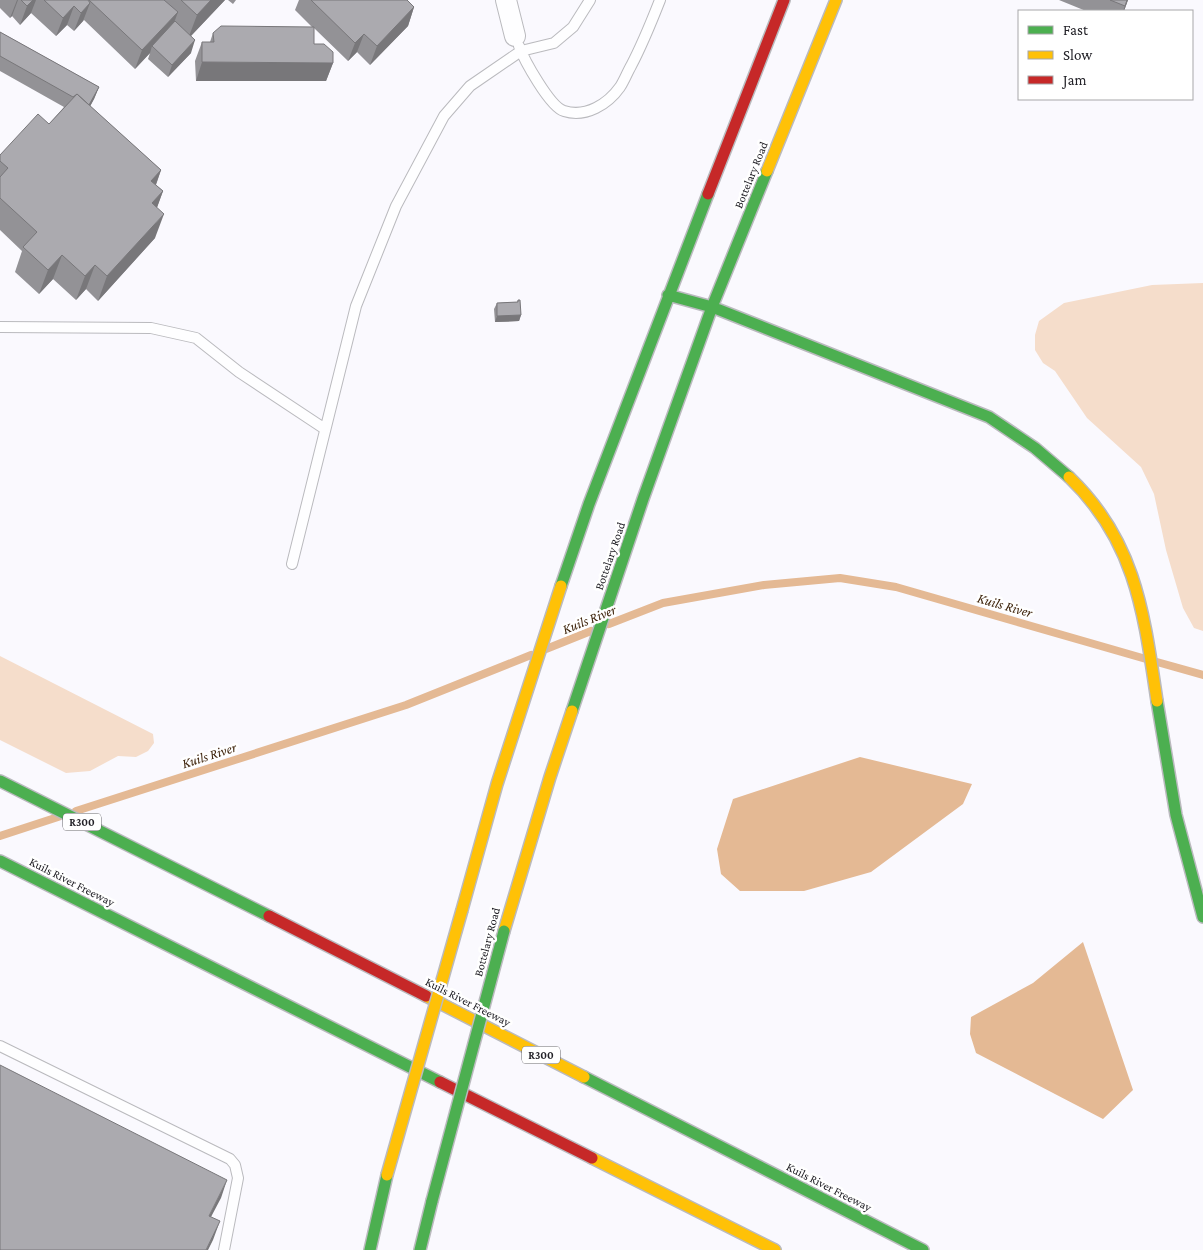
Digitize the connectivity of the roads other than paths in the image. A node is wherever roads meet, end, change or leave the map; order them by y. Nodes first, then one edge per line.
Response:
1 (506, 0) edge
2 (590, 0) edge
3 (660, 0) edge
4 (784, 0) edge
5 (836, 0) edge
6 (518, 44) junction
7 (668, 295) junction
8 (712, 306) junction
9 (0, 327) edge
10 (325, 429) junction
11 (292, 564) dead end
12 (2, 782) edge
13 (0, 861) edge
14 (1203, 917) edge
15 (0, 1046) edge
16 (224, 1250) edge
17 (370, 1250) edge
18 (420, 1250) edge
19 (775, 1250) edge
20 (922, 1250) edge

1 - 6 street
2 - 6 lane
3 - 6 lane
4 - 7 main road
5 - 8 main road, Bottelary Road
6 - 10 lane
7 - 8 main road
7 - 17 main road, bridge
8 - 14 main road
8 - 18 main road, Bottelary Road, bridge
9 - 10 lane
10 - 11 lane
12 - 20 main road, Kuils River Freeway / R300
13 - 19 main road, Kuils River Freeway
15 - 16 lane

